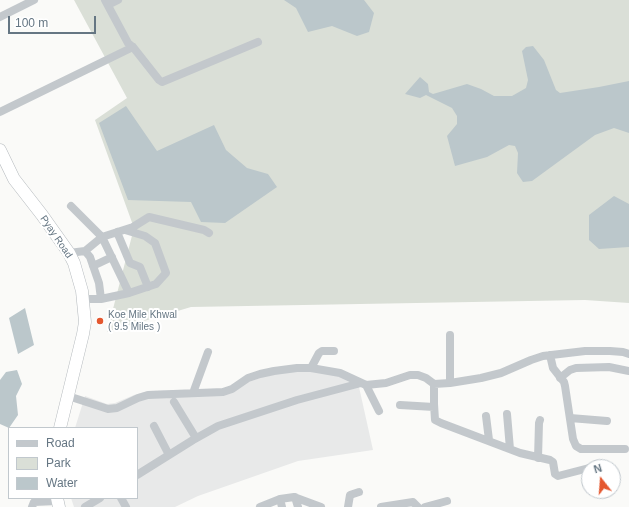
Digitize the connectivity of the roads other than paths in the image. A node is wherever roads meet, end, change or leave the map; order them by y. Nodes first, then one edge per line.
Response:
1 (34, 0) edge
2 (118, 0) edge
3 (107, 2) edge
4 (0, 17) edge
5 (258, 42) dead end
6 (132, 47) junction
7 (0, 112) edge
8 (0, 150) edge
9 (71, 206) dead end
10 (121, 231) junction
11 (209, 233) dead end
12 (102, 237) junction
13 (85, 251) junction
14 (69, 253) junction
15 (112, 257) junction
16 (93, 266) junction
17 (148, 287) junction
18 (129, 293) junction
19 (83, 299) junction
20 (101, 299) junction
21 (450, 335) dead end
22 (334, 351) dead end
23 (208, 352) dead end
24 (629, 354) edge
25 (550, 355) junction
26 (311, 368) junction
27 (629, 371) edge
28 (560, 378) junction
29 (450, 383) junction
30 (364, 384) junction
31 (434, 384) junction
32 (193, 393) junction
33 (68, 396) junction
34 (174, 402) dead end
35 (400, 405) dead end
36 (434, 407) junction
37 (379, 412) dead end
38 (506, 414) dead end
39 (486, 416) dead end
40 (570, 418) junction
41 (540, 420) dead end
42 (608, 421) dead end
43 (154, 426) dead end
44 (60, 427) edge
45 (196, 438) junction
46 (488, 440) junction
47 (624, 448) dead end
48 (510, 449) junction
49 (169, 455) junction
50 (538, 458) junction
51 (581, 470) edge
52 (138, 473) edge
53 (359, 492) dead end
54 (295, 497) junction
55 (98, 499) edge
56 (447, 501) dead end
57 (57, 502) edge
58 (281, 503) edge
59 (396, 506) edge
60 (32, 507) edge
61 (85, 507) edge
62 (260, 507) edge
63 (298, 507) edge
64 (320, 507) edge
65 (348, 507) edge
66 (381, 507) edge
67 (418, 507) edge
68 (425, 507) edge

1 - 4 street
2 - 3 street
3 - 6 street
5 - 6 street
6 - 7 street
8 - 14 highway, Pyay Road
9 - 12 street
10 - 11 street
10 - 12 street
10 - 17 street
10 - 17 street
12 - 13 street
12 - 15 street
13 - 14 street
13 - 16 street
14 - 19 highway, Pyay Road
15 - 16 street
15 - 18 street
16 - 20 street
17 - 18 street
18 - 20 street
19 - 20 street
19 - 33 highway, Pyay Road
21 - 29 street
22 - 26 street
23 - 32 street
24 - 25 street
25 - 28 street
25 - 29 street
26 - 30 street
26 - 32 street
27 - 28 street
28 - 40 street
29 - 31 street
30 - 31 street
30 - 37 street
30 - 45 street
31 - 36 street
32 - 33 street
33 - 44 highway, Pyay Road
34 - 45 street
35 - 36 street
36 - 46 street
38 - 48 street
39 - 46 street
40 - 42 street
40 - 47 street
41 - 50 street
43 - 49 street
45 - 49 street
46 - 48 street
48 - 50 street
49 - 52 street
50 - 51 street
53 - 65 street
54 - 58 street
54 - 63 street
54 - 64 street
55 - 61 street
56 - 68 street
57 - 60 street
58 - 62 street
59 - 66 street
59 - 67 street

